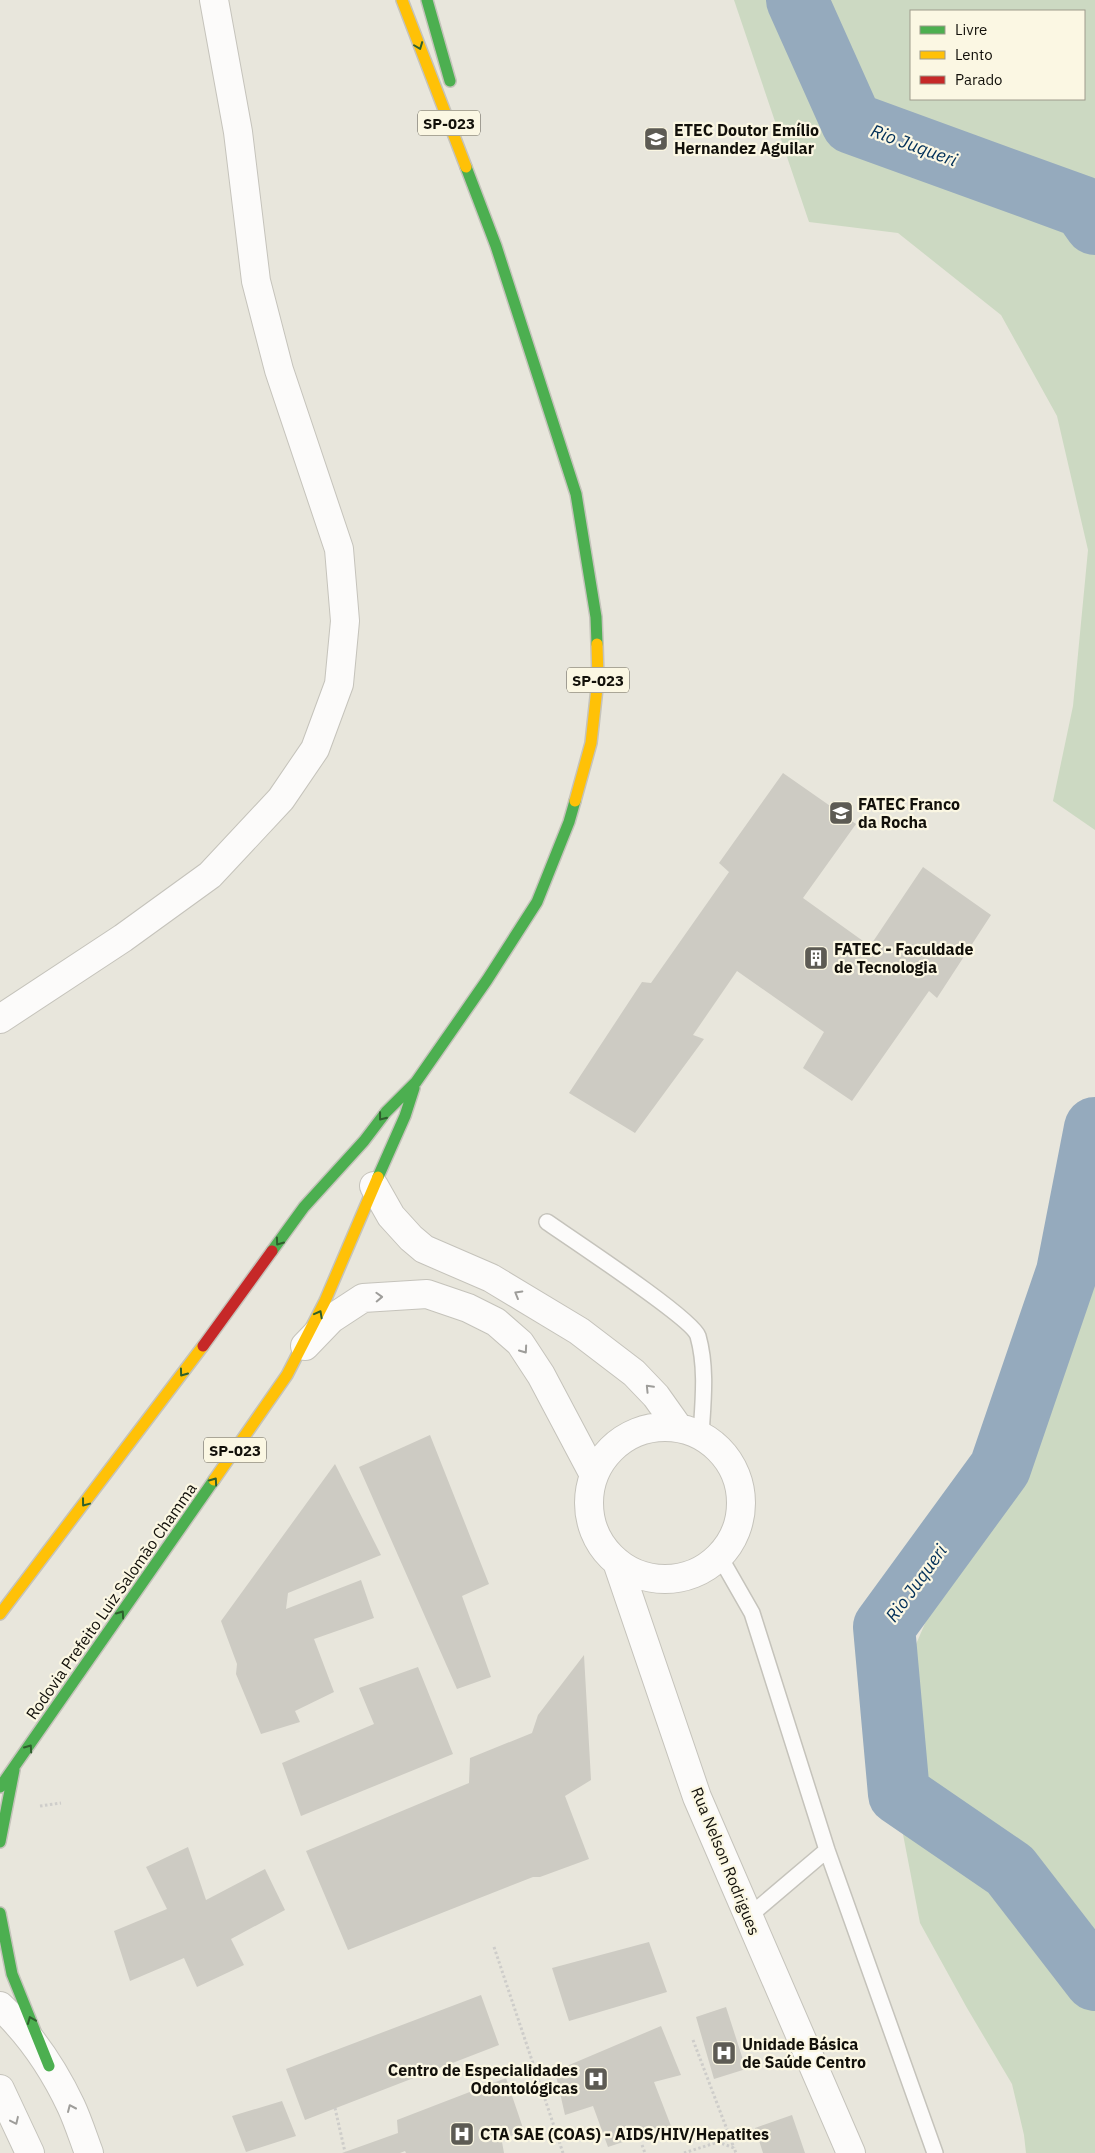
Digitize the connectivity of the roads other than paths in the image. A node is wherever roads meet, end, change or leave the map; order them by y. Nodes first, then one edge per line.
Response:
1 (214, 0) edge
2 (402, 0) edge
3 (427, 0) edge
4 (454, 94) dead end
5 (462, 123) dead end
6 (496, 246) junction
7 (0, 1019) edge
8 (416, 1082) junction
9 (374, 1186) junction
10 (547, 1222) dead end
11 (298, 1353) junction
12 (689, 1431) junction
13 (594, 1475) junction
14 (720, 1557) junction
15 (617, 1562) junction
16 (0, 1614) edge
17 (14, 1768) junction
18 (0, 1787) edge
19 (0, 1842) edge
20 (827, 1850) junction
21 (0, 1913) edge
22 (748, 1917) junction
23 (0, 2006) edge
24 (49, 2066) junction
25 (0, 2089) edge
26 (30, 2153) edge
27 (89, 2153) edge
28 (851, 2153) edge
29 (935, 2153) edge

1 - 7 street
2 -> 6 main road, Rodovia Prefeito Luiz Salomão Chamma / SP-023
3 - 4 main road, SP-023
5 - 6 main road, Rodovia Prefeito Luiz Salomão Chamma / SP-023
6 - 8 main road, Rodovia Prefeito Luiz Salomão Chamma / SP-023
8 - 9 main road, Rodovia Prefeito Luiz Salomão Chamma / SP-023
8 -> 16 main road, Rodovia Prefeito Luiz Salomão Chamma / SP-023
11 -> 9 main road, Rodovia Prefeito Luiz Salomão Chamma / SP-023
12 -> 9 street
10 - 12 lane
11 -> 13 street
17 -> 11 main road, Rodovia Prefeito Luiz Salomão Chamma / SP-023
12 - 13 street
12 - 14 street
13 - 15 street
14 - 15 street
14 - 20 lane
15 - 22 street, Rua Nelson Rodrigues
17 - 18 main road, Rodovia Prefeito Luiz Salomão Chamma / SP-023
17 - 19 main road
20 - 22 lane
20 - 29 lane
24 -> 21 main road
22 - 28 street, Rua Nelson Rodrigues
23 - 24 street
27 -> 24 street
25 -> 26 street

